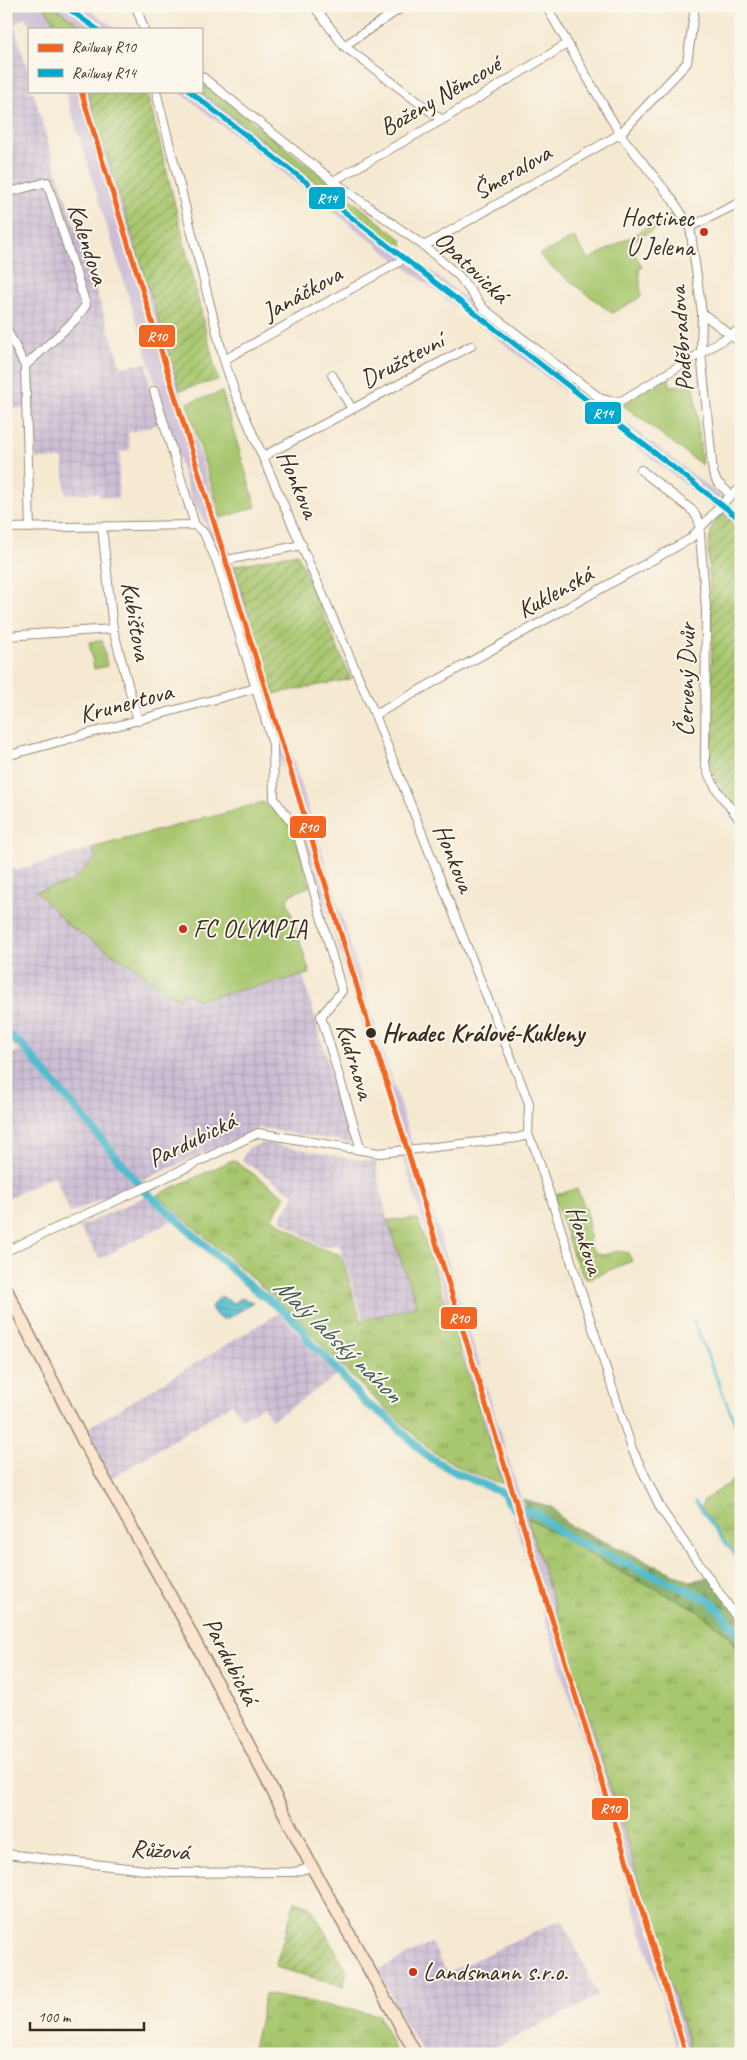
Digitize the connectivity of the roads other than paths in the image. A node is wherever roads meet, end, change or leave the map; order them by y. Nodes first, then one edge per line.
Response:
1 (136, 6) edge
2 (314, 6) edge
3 (404, 6) edge
4 (546, 6) edge
5 (694, 6) edge
6 (144, 28) edge
7 (567, 44) junction
8 (344, 46) junction
9 (202, 77) edge
10 (156, 92) edge
11 (442, 120) junction
12 (620, 134) junction
13 (332, 181) junction
14 (6, 193) edge
15 (741, 202) edge
16 (690, 227) junction
17 (424, 246) junction
18 (399, 262) dead end
19 (702, 313) junction
20 (6, 328) edge
21 (741, 329) edge
22 (730, 335) junction
23 (741, 343) edge
24 (471, 346) dead end
25 (701, 352) junction
26 (224, 360) junction
27 (25, 366) junction
28 (332, 375) dead end
29 (154, 391) dead end
30 (352, 409) junction
31 (264, 456) junction
32 (641, 470) dead end
33 (741, 488) edge
34 (731, 495) junction
35 (195, 525) junction
36 (102, 527) junction
37 (6, 528) edge
38 (30, 528) junction
39 (701, 529) junction
40 (302, 545) junction
41 (217, 562) junction
42 (113, 629) junction
43 (6, 636) edge
44 (256, 688) junction
45 (376, 715) junction
46 (138, 721) junction
47 (6, 756) edge
48 (741, 821) edge
49 (528, 1135) junction
50 (362, 1150) junction
51 (6, 1251) edge
52 (6, 1288) edge
53 (741, 1624) edge
54 (6, 1854) edge
55 (312, 1867) junction
56 (416, 2054) edge

1 - 6 street
2 - 8 street
3 - 8 street
4 - 7 street, Poděbradova
5 - 12 street, Šmeralova
7 - 11 street, Boženy Němcové
7 - 12 street, Poděbradova
8 - 11 street
9 - 13 street, Opatovická
10 - 26 street, Honkova
11 - 13 street, Boženy Němcové
12 - 16 street, Poděbradova
12 - 17 street, Šmeralova
13 - 17 street, Opatovická
14 - 27 street, Kalendova
15 - 16 street
16 - 19 street, Poděbradova
17 - 25 street, Opatovická
18 - 26 street, Janáčkova
19 - 22 street
19 - 25 street, Poděbradova
20 - 27 street
21 - 22 street, Opatovická
22 - 23 street
22 - 25 street, Opatovická
24 - 30 street, Družstevní
25 - 34 street, Poděbradova
26 - 31 street, Honkova
27 - 38 street
28 - 30 street, Družstevní
29 - 35 street
30 - 31 street, Družstevní
31 - 40 street, Honkova
32 - 39 street
33 - 34 street, Kuklenská
34 - 39 street, Kuklenská
35 - 36 street
35 - 41 street
36 - 38 street
36 - 42 street, Kubištova
37 - 38 street
39 - 45 street, Kuklenská
39 - 48 street, Červený Dvůr
40 - 41 street
40 - 45 street, Honkova
41 - 44 street, Kudrnova
42 - 43 street
42 - 46 street, Kubištova
44 - 46 street, Krunertova
44 - 50 street, Kudrnova
45 - 49 street, Honkova
46 - 47 street, Krunertova
49 - 50 street, Pardubická
49 - 53 street, Honkova
50 - 51 street, Pardubická
52 - 55 street, Pardubická
54 - 55 street, Růžová
55 - 56 street, Pardubická

